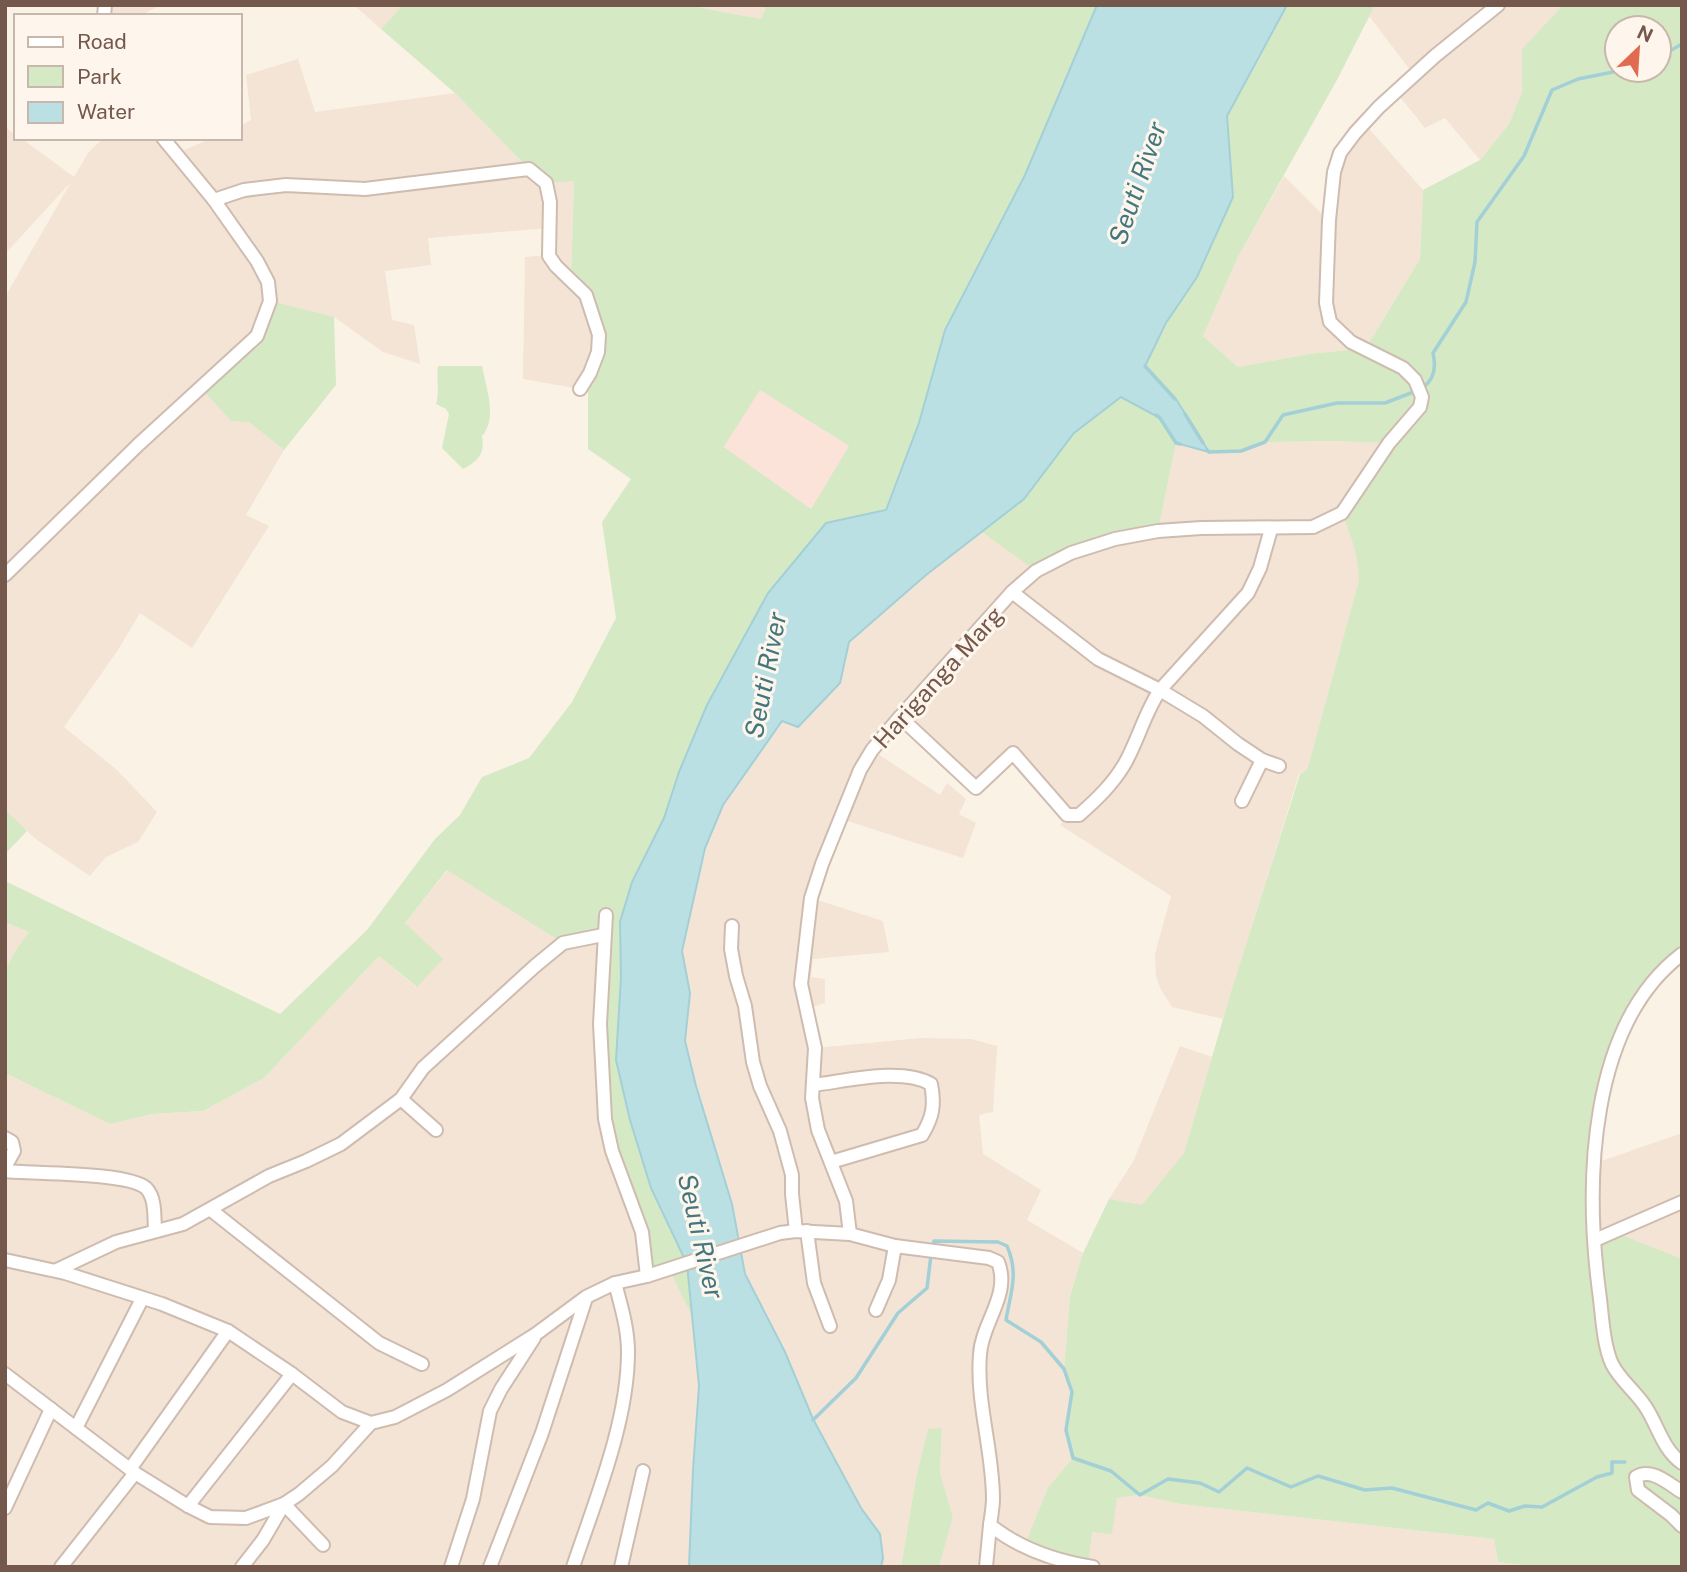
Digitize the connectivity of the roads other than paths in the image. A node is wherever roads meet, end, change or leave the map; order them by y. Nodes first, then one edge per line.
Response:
1 (1498, 5) edge
2 (165, 140) edge
3 (214, 200) junction
4 (580, 389) dead end
5 (1271, 529) junction
6 (5, 575) edge
7 (1012, 592) junction
8 (1160, 691) junction
9 (900, 717) junction
10 (1262, 760) junction
11 (1279, 766) dead end
12 (1241, 801) dead end
13 (606, 915) dead end
14 (732, 926) dead end
15 (603, 935) junction
16 (1682, 954) edge
17 (813, 1085) junction
18 (401, 1099) junction
19 (436, 1129) dead end
20 (5, 1138) edge
21 (831, 1162) junction
22 (5, 1169) edge
23 (1682, 1202) edge
24 (211, 1210) junction
25 (155, 1230) junction
26 (802, 1231) junction
27 (850, 1234) junction
28 (1595, 1240) junction
29 (895, 1246) junction
30 (5, 1260) edge
31 (57, 1270) junction
32 (647, 1276) junction
33 (615, 1283) junction
34 (586, 1297) junction
35 (142, 1299) junction
36 (876, 1310) dead end
37 (830, 1326) dead end
38 (228, 1331) junction
39 (536, 1334) junction
40 (422, 1364) dead end
41 (5, 1374) edge
42 (292, 1374) junction
43 (51, 1409) junction
44 (371, 1423) junction
45 (76, 1429) junction
46 (1682, 1463) edge
47 (133, 1471) junction
48 (643, 1472) dead end
49 (1682, 1492) edge
50 (284, 1504) junction
51 (188, 1506) junction
52 (5, 1508) edge
53 (990, 1525) junction
54 (1682, 1526) edge
55 (323, 1545) dead end
56 (61, 1567) edge
57 (242, 1567) edge
58 (451, 1567) edge
59 (490, 1567) edge
60 (573, 1567) edge
61 (621, 1567) edge
62 (986, 1567) edge
63 (1093, 1567) edge

1 - 5 street, Hariganga Marg
2 - 3 street
3 - 4 street
3 - 6 street
5 - 7 street, Hariganga Marg
5 - 8 street
7 - 8 street
7 - 9 street, Hariganga Marg
8 - 9 street
8 - 10 street
9 - 17 street, Hariganga Marg
10 - 11 street
10 - 12 street
13 - 15 street
14 - 26 street
15 - 18 street
15 - 32 street
16 - 28 street
17 - 21 street, Hariganga Marg
17 - 21 street
18 - 19 street
18 - 24 street
20 - 22 street
21 - 27 street, Hariganga Marg
22 - 25 street
23 - 28 street
24 - 25 street
24 - 40 street
25 - 31 street
26 - 27 street
26 - 32 street
26 - 37 street
27 - 29 street
28 - 46 street
29 - 36 street
29 - 53 street
30 - 31 street
31 - 35 street
32 - 33 street
33 - 34 street
33 - 60 street
34 - 39 street
34 - 59 street
35 - 38 street
35 - 45 street
38 - 42 street
38 - 47 street
39 - 44 street
39 - 58 street
41 - 43 street
42 - 44 street
42 - 51 street
43 - 45 street
43 - 52 street
44 - 50 street
45 - 47 street
47 - 51 street
47 - 56 street
48 - 61 street
49 - 54 street
50 - 51 street
50 - 55 street
50 - 57 street
53 - 62 street
53 - 63 street

